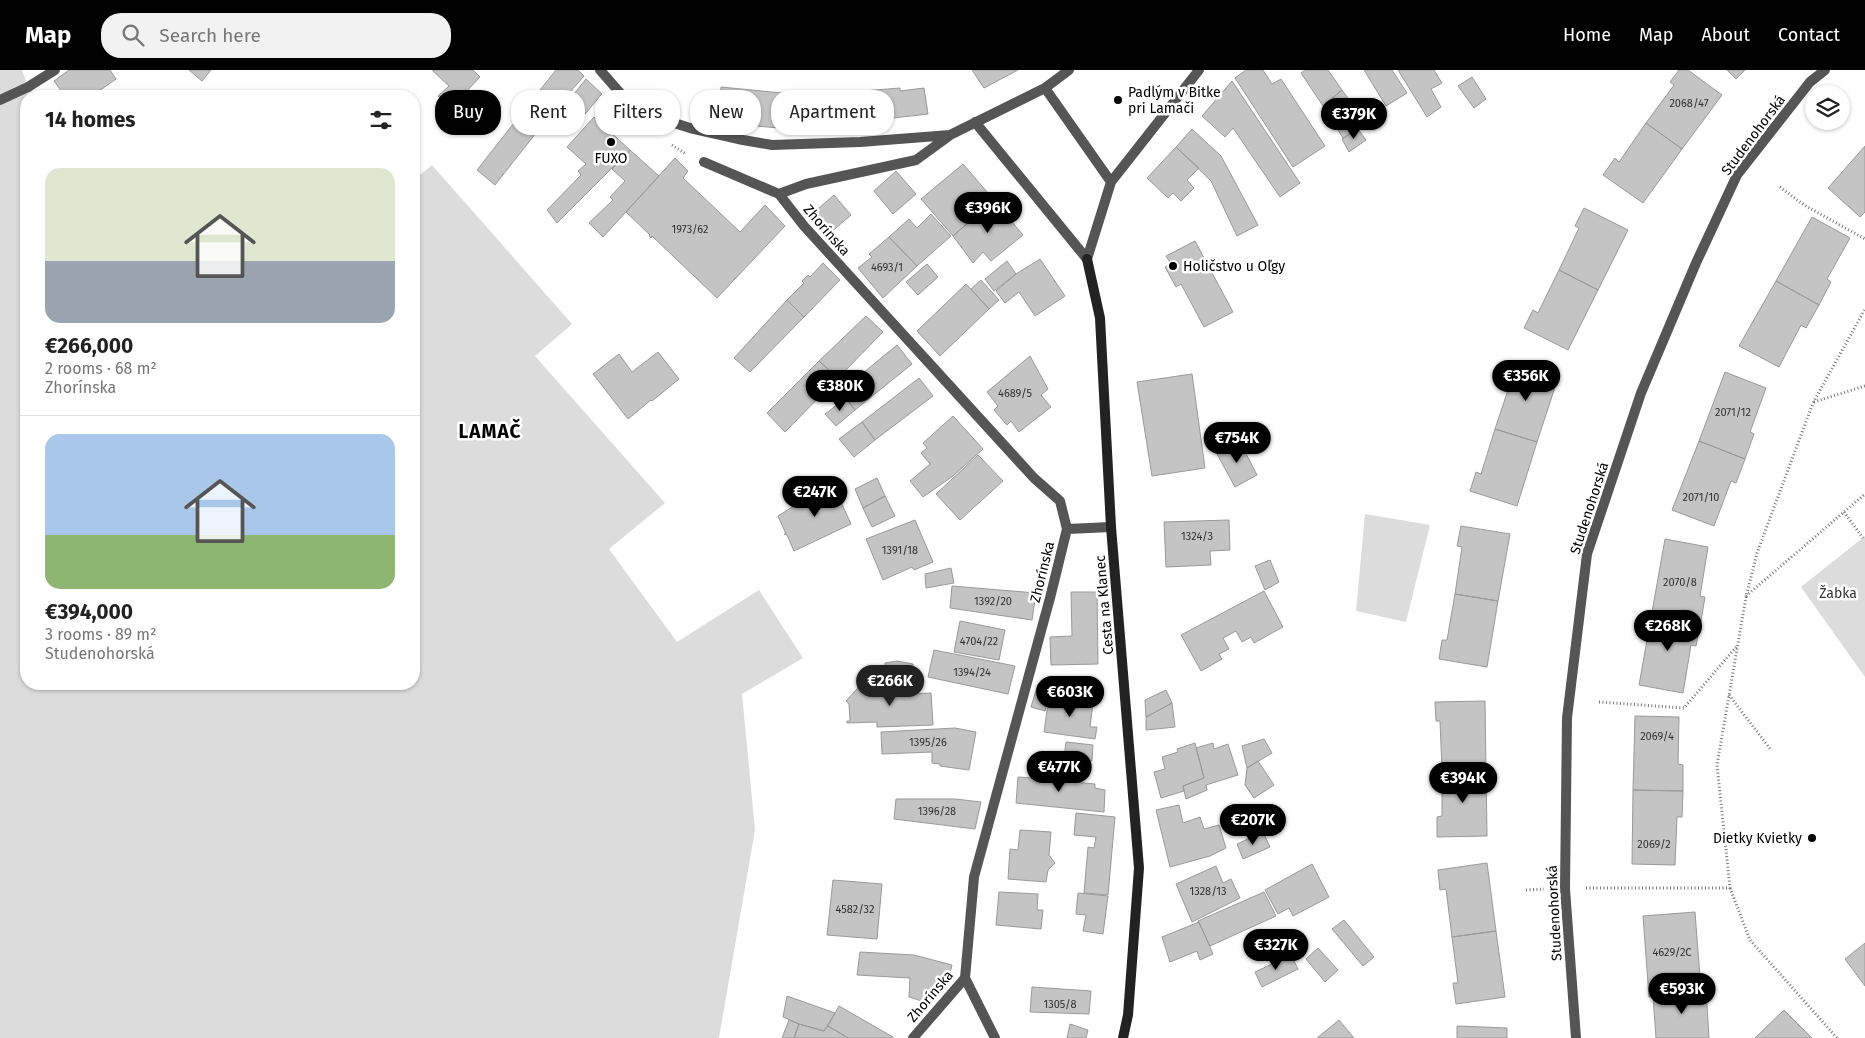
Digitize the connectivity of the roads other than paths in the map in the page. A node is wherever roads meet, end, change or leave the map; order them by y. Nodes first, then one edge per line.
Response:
1 (55, 70) edge
2 (600, 70) edge
3 (1069, 70) edge
4 (1199, 70) edge
5 (1825, 70) edge
6 (1045, 88) junction
7 (22, 90) edge
8 (20, 91) edge
9 (0, 100) edge
10 (976, 122) junction
11 (950, 135) junction
12 (704, 162) dead end
13 (1111, 182) junction
14 (779, 194) junction
15 (1087, 259) junction
16 (1111, 527) junction
17 (1068, 529) junction
18 (965, 978) junction
19 (913, 1038) edge
20 (995, 1038) edge
21 (1123, 1038) edge
22 (1576, 1038) edge

1 - 7 street
2 - 11 street
3 - 6 street
4 - 13 street
5 - 22 street, Studenohorská
6 - 10 street
6 - 13 street
8 - 9 street
10 - 11 street
10 - 15 street
11 - 14 street
12 - 14 street
13 - 15 street
14 - 17 street, Zhorínska
15 - 16 street, Cesta na Klanec
16 - 17 street
16 - 21 street, Cesta na Klanec
17 - 18 street, Zhorínska
18 - 19 street, Zhorínska
18 - 20 street

